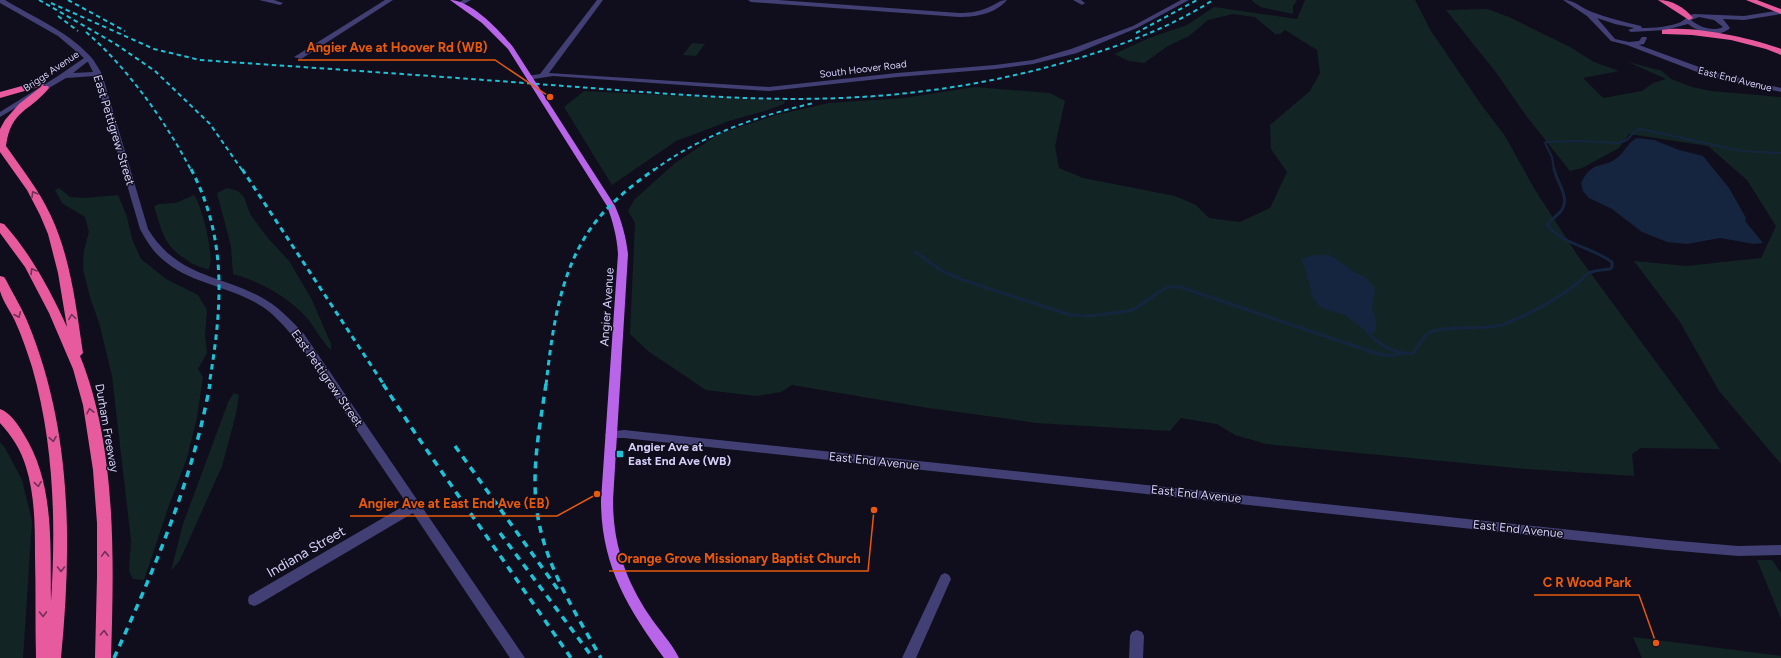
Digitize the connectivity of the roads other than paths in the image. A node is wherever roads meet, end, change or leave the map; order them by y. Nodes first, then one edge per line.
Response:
1 (0, 0) edge
2 (262, 0) edge
3 (390, 0) edge
4 (600, 0) edge
5 (751, 0) edge
6 (1004, 0) edge
7 (1186, 0) edge
8 (1566, 0) edge
9 (1662, 0) edge
10 (1750, 0) edge
11 (460, 1) edge
12 (280, 3) dead end
13 (1585, 12) junction
14 (1781, 12) edge
15 (1709, 17) junction
16 (1744, 18) junction
17 (1688, 19) junction
18 (1727, 27) junction
19 (1627, 30) junction
20 (1664, 30) junction
21 (1706, 30) junction
22 (1716, 31) junction
23 (1606, 33) junction
24 (1644, 39) junction
25 (1602, 42) dead end
26 (1627, 44) junction
27 (1610, 45) dead end
28 (1769, 47) junction
29 (1781, 52) edge
30 (298, 57) dead end
31 (1667, 57) junction
32 (88, 58) junction
33 (98, 74) junction
34 (544, 74) junction
35 (62, 78) junction
36 (530, 78) junction
37 (43, 86) junction
38 (1781, 90) edge
39 (0, 94) edge
40 (0, 107) edge
41 (0, 115) edge
42 (0, 146) edge
43 (0, 226) edge
44 (0, 280) edge
45 (79, 370) junction
46 (0, 414) edge
47 (611, 435) junction
48 (414, 506) junction
49 (1781, 550) edge
50 (945, 579) dead end
51 (254, 600) dead end
52 (1136, 636) dead end
53 (44, 658) edge
54 (53, 658) edge
55 (102, 658) edge
56 (518, 658) edge
57 (672, 658) edge
58 (909, 658) edge
59 (1136, 658) edge

1 - 32 street, East Pettigrew Street
2 - 12 street
3 - 30 street
4 - 34 street
5 - 6 street
7 - 34 street, South Hoover Road
8 - 13 street
9 - 17 highway
10 - 14 highway
11 - 36 main road, Angier Avenue
13 - 19 street
13 - 20 street
13 - 23 street, East End Avenue
14 - 16 street
15 - 16 street
15 - 17 street
15 - 18 street
16 - 18 street
17 - 20 street
17 - 21 street
18 - 22 street
19 - 20 street
19 - 23 street
19 - 24 street, East End Avenue
20 - 21 street
20 - 24 street
20 - 28 highway
21 - 22 street
22 - 28 highway
23 - 25 street
23 - 26 street, East End Avenue
24 - 26 street
24 - 31 street, East End Avenue
26 - 27 street
26 - 31 street, East End Avenue
28 - 29 highway
31 - 38 street, East End Avenue
32 - 33 street, East Pettigrew Street
32 - 35 street, Briggs Avenue
32 - 37 street, Briggs Avenue
33 - 35 street
33 - 48 street, East Pettigrew Street
34 - 36 street, South Hoover Road
35 - 37 street, Briggs Avenue
36 - 47 main road, Angier Avenue
37 - 39 highway
37 - 40 street, Briggs Avenue
37 - 41 street, Briggs Avenue
37 - 42 highway
45 -> 42 highway
45 -> 43 highway, Durham Freeway
44 -> 54 highway
55 -> 45 highway, Durham Freeway
46 -> 53 highway
47 - 49 street, East End Avenue
47 - 57 main road, Angier Avenue
48 - 51 street, Indiana Street
48 - 56 street, East Pettigrew Street
50 - 58 street
52 - 59 street

